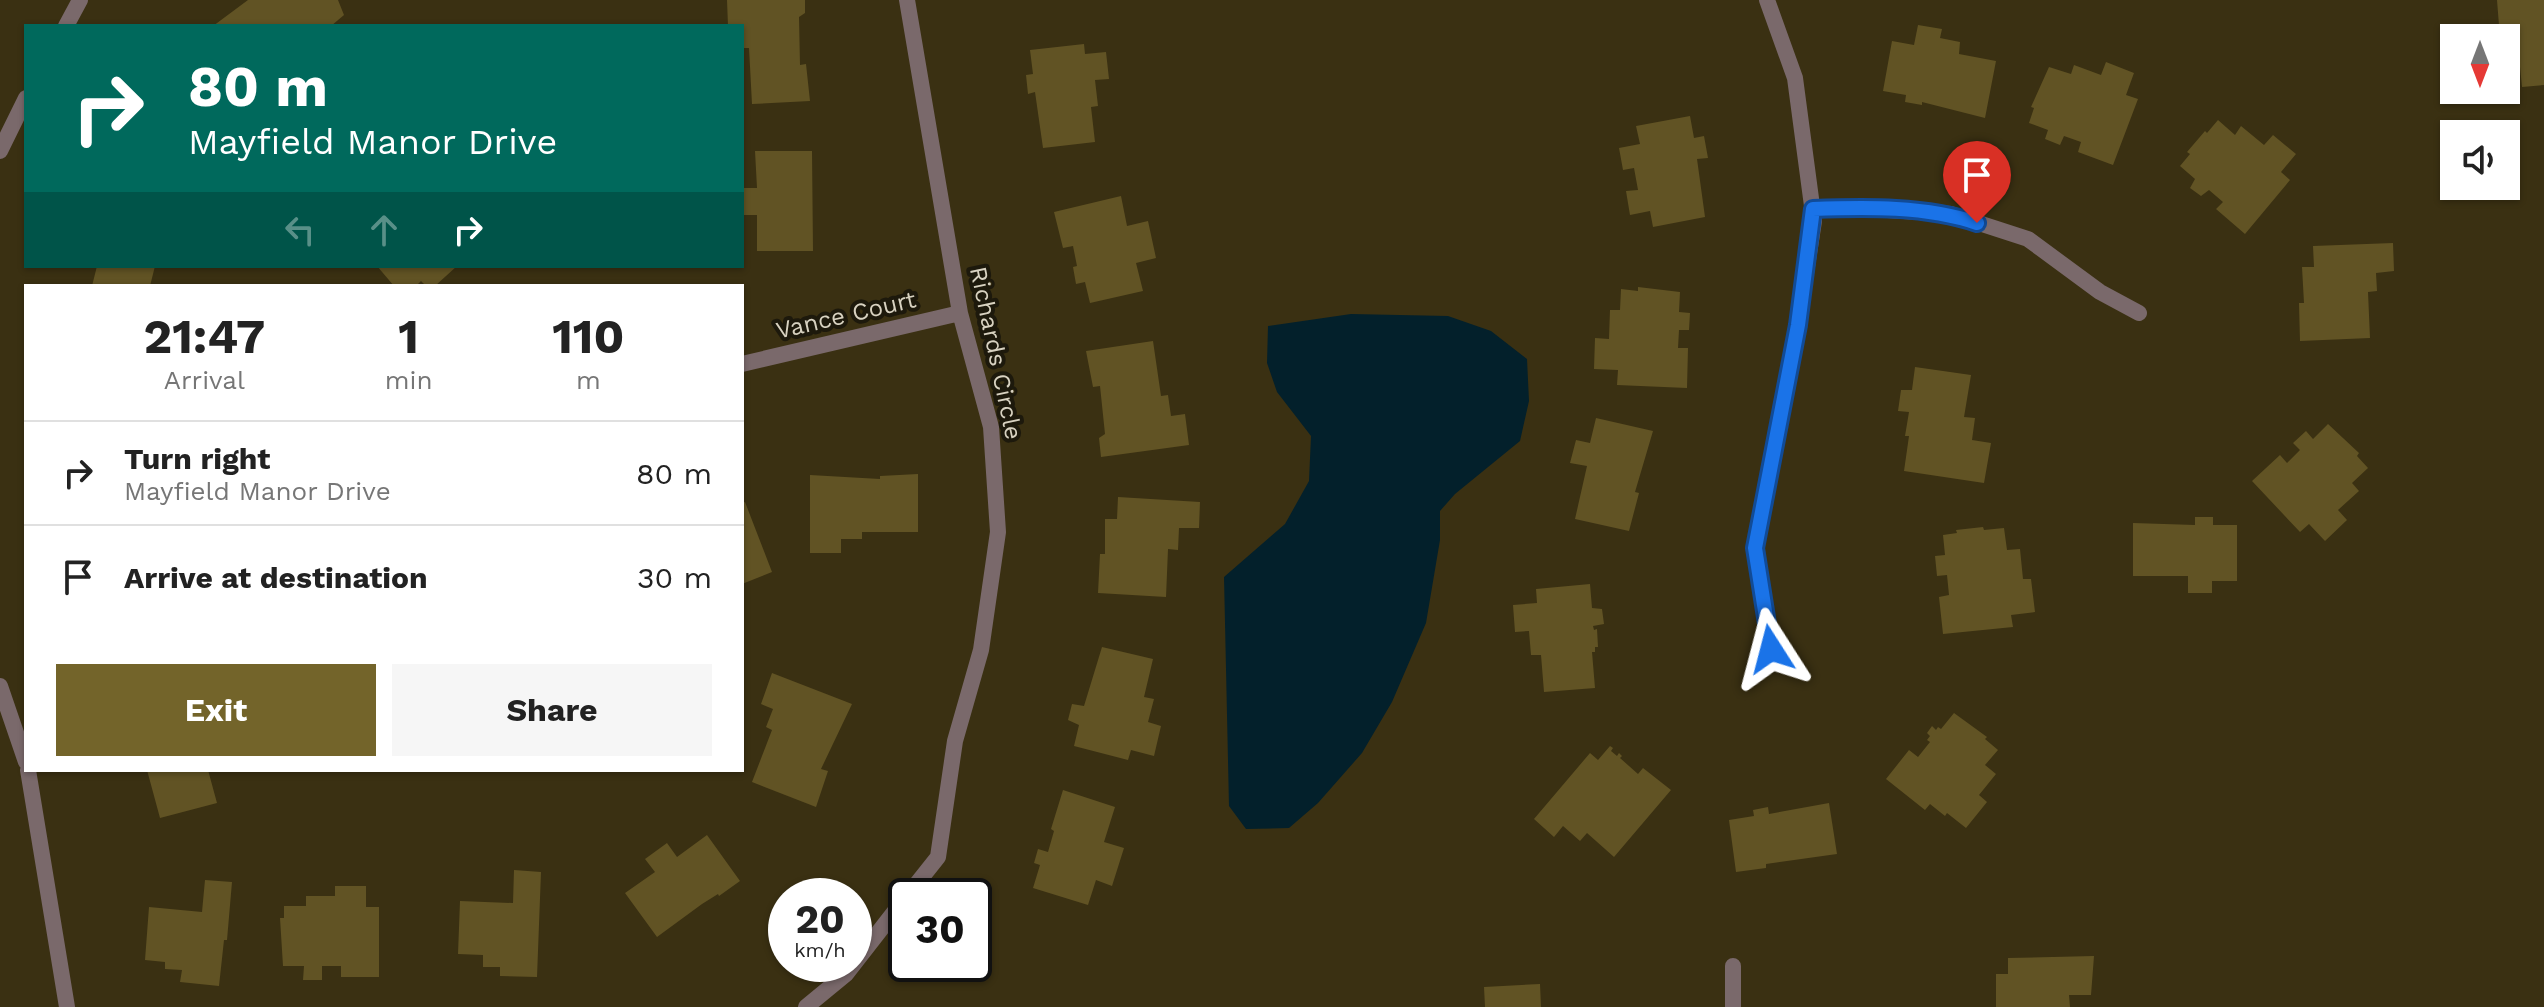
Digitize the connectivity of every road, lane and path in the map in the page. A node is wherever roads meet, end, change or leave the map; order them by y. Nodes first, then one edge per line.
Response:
1 (80, 0) edge
2 (907, 0) edge
3 (1767, 0) edge
4 (67, 24) edge
5 (24, 102) edge
6 (0, 151) edge
7 (1813, 209) junction
8 (960, 313) junction
9 (2139, 313) dead end
10 (744, 364) edge
11 (1771, 649) dead end
12 (0, 686) edge
13 (24, 756) edge
14 (28, 772) edge
15 (922, 878) edge
16 (888, 921) edge
17 (1733, 966) dead end
18 (67, 1007) edge
19 (806, 1007) edge
20 (1733, 1007) edge

1 - 4 street
2 - 8 street, Richards Circle
3 - 7 street
5 - 6 street
7 - 9 street
7 - 11 street
8 - 10 street, Vance Court
8 - 15 street, Richards Circle
12 - 13 street
14 - 18 street
16 - 19 street, Richards Circle
17 - 20 street

